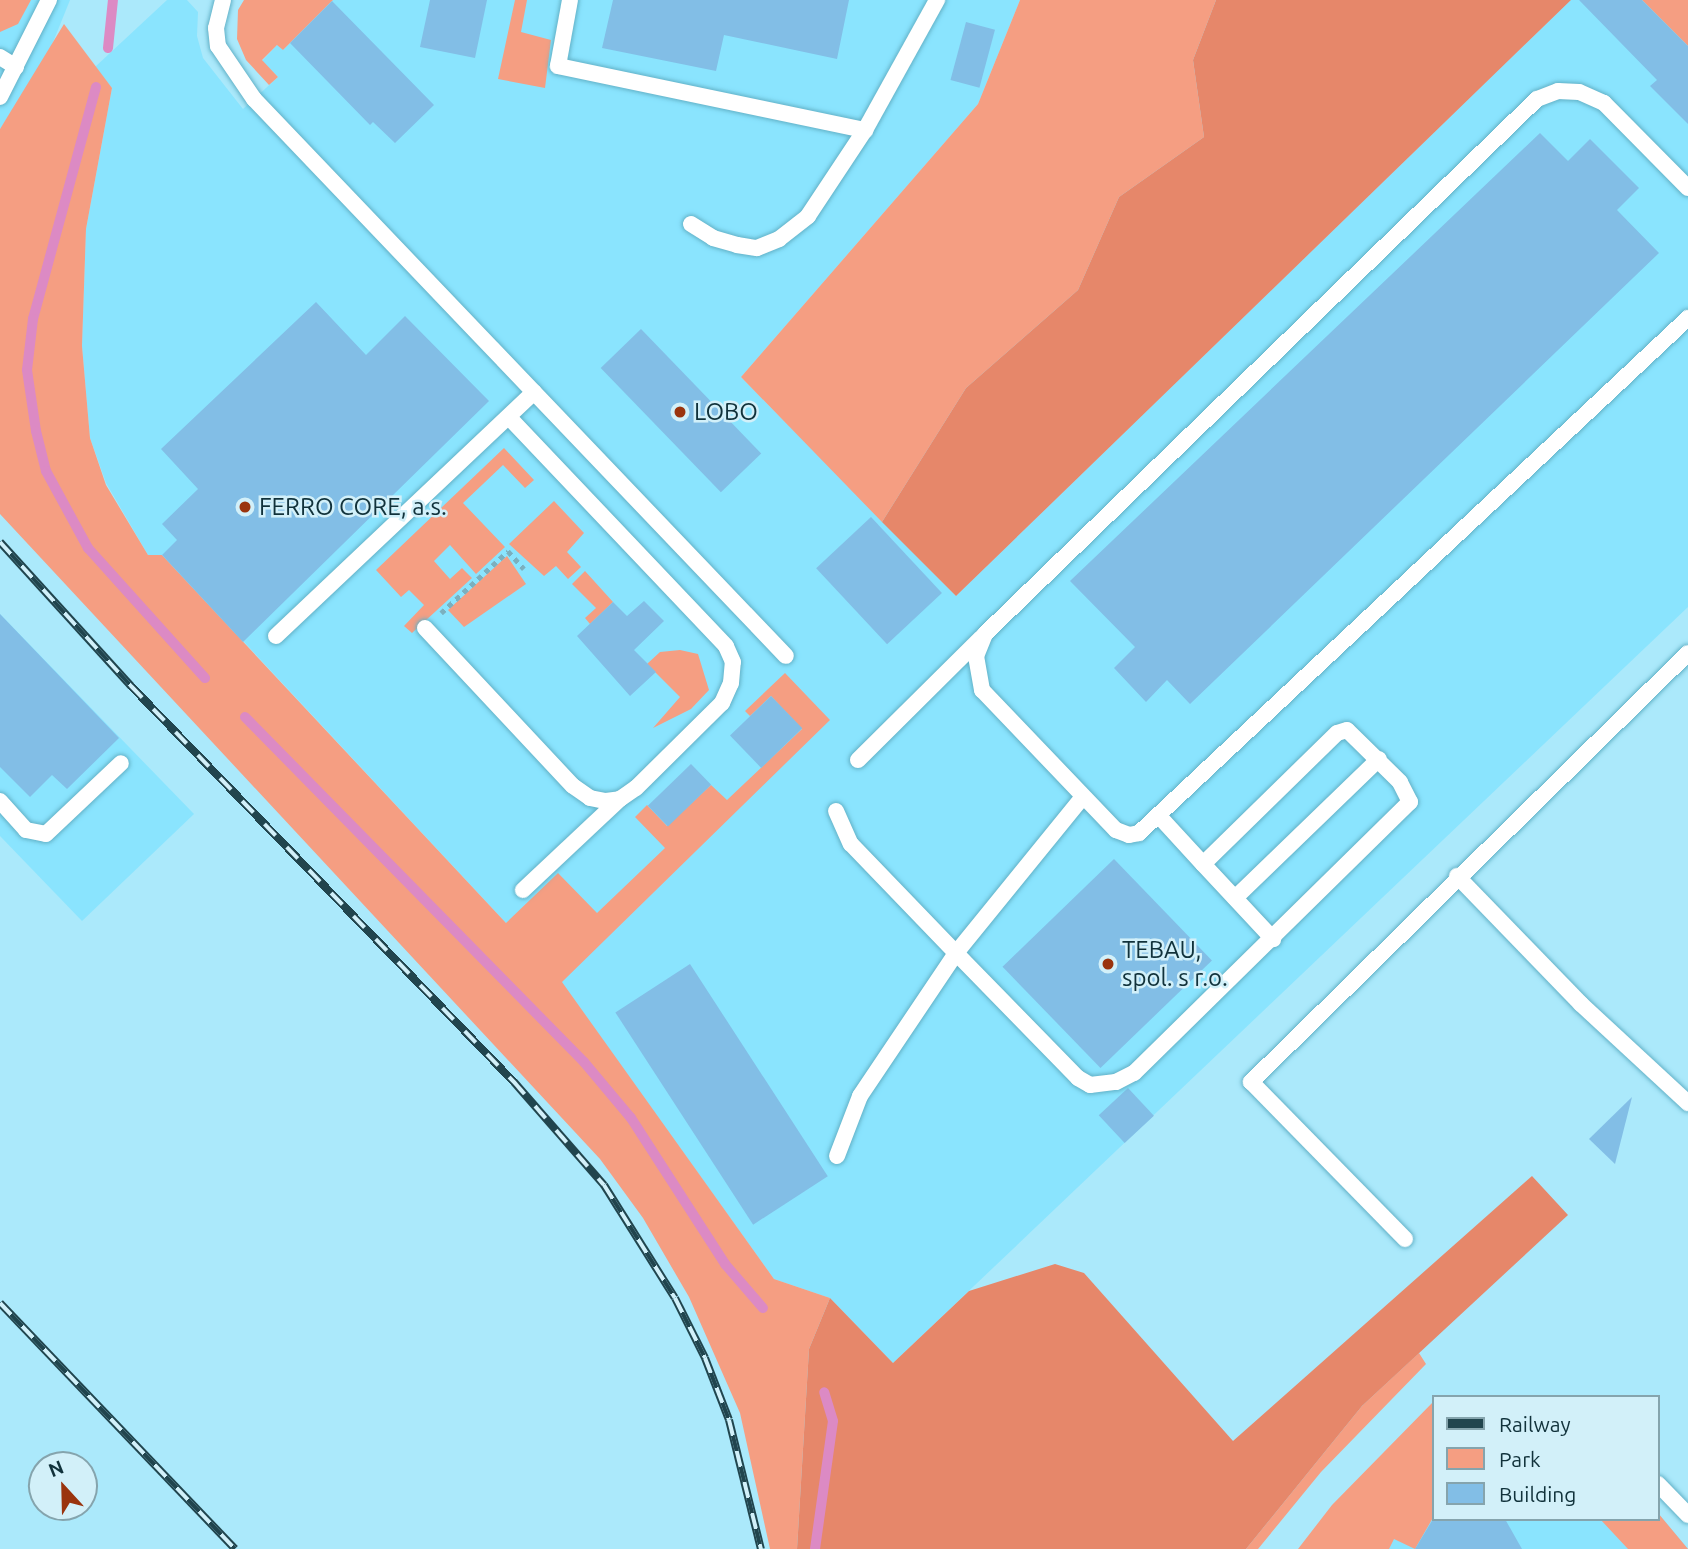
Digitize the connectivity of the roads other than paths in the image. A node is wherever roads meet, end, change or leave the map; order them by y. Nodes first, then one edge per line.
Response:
1 (49, 0) edge
2 (223, 0) edge
3 (570, 0) edge
4 (937, 0) edge
5 (0, 57) edge
6 (16, 67) junction
7 (0, 97) edge
8 (865, 130) junction
9 (1688, 188) edge
10 (691, 224) dead end
11 (1688, 318) edge
12 (534, 393) junction
13 (509, 417) junction
14 (425, 628) road end
15 (985, 634) junction
16 (276, 636) dead end
17 (1688, 653) edge
18 (786, 656) dead end
19 (858, 760) dead end
20 (1379, 760) junction
21 (121, 763) dead end
22 (1083, 797) junction
23 (621, 799) junction
24 (0, 801) edge
25 (836, 811) dead end
26 (1160, 817) junction
27 (1203, 864) junction
28 (1457, 876) junction
29 (523, 890) dead end
30 (1235, 898) junction
31 (1273, 939) junction
32 (956, 953) junction
33 (1688, 1103) edge
34 (837, 1156) dead end
35 (1405, 1239) dead end
36 (1660, 1486) edge
37 (1688, 1515) edge

1 - 6 lane
2 - 12 lane
3 - 8 lane
4 - 8 lane
5 - 6 lane
6 - 7 lane
8 - 10 lane
9 - 15 lane
11 - 26 lane
12 - 13 lane
12 - 18 lane
13 - 16 lane
13 - 23 lane
14 - 23 lane
15 - 19 lane
15 - 22 lane
17 - 28 lane
20 - 27 lane
20 - 30 lane
20 - 31 lane
21 - 24 lane
22 - 26 lane
22 - 32 lane
23 - 29 lane
25 - 32 lane
26 - 27 lane
27 - 30 lane
28 - 33 lane
28 - 35 lane
30 - 31 lane
31 - 32 lane
32 - 34 lane
36 - 37 lane

